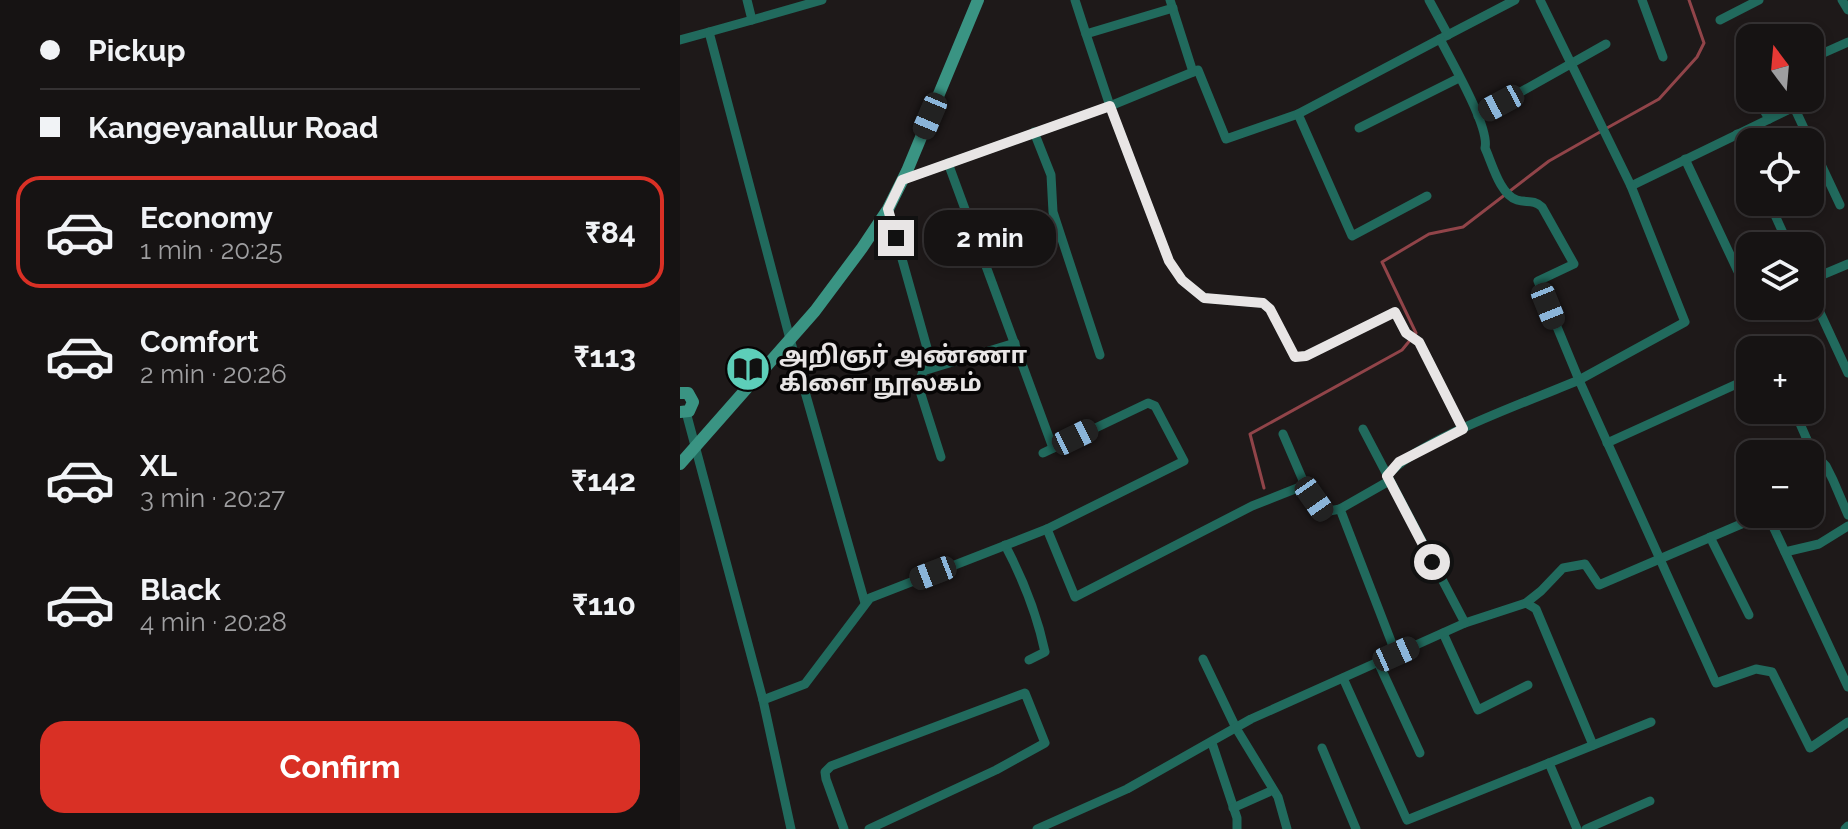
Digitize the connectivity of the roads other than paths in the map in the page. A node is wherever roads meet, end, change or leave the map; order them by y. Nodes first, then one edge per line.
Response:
1 (747, 0) edge
2 (822, 0) edge
3 (978, 0) edge
4 (1075, 0) edge
5 (1429, 0) edge
6 (1515, 0) edge
7 (1540, 0) edge
8 (1642, 0) edge
9 (1759, 0) edge
10 (1842, 0) edge
11 (1171, 4) edge
12 (1848, 10) edge
13 (752, 20) junction
14 (1720, 20) dead end
15 (709, 32) junction
16 (1086, 34) junction
17 (1444, 37) junction
18 (680, 40) edge
19 (1848, 42) edge
20 (1606, 44) dead end
21 (1824, 53) edge
22 (1663, 57) dead end
23 (1572, 64) junction
24 (1193, 72) junction
25 (1459, 78) junction
26 (1110, 106) junction
27 (1765, 112) edge
28 (1298, 114) junction
29 (1478, 116) junction
30 (1769, 119) junction
31 (1359, 128) dead end
32 (1750, 128) edge
33 (1034, 132) junction
34 (1736, 134) edge
35 (1685, 159) junction
36 (948, 163) junction
37 (902, 180) junction
38 (1631, 186) junction
39 (1427, 196) dead end
40 (1840, 205) dead end
41 (888, 209) junction
42 (1848, 264) edge
43 (1736, 267) edge
44 (1824, 274) edge
45 (1824, 320) edge
46 (790, 339) junction
47 (1015, 343) junction
48 (1848, 344) edge
49 (1837, 349) junction
50 (1100, 355) dead end
51 (923, 371) junction
52 (1848, 373) edge
53 (1579, 380) junction
54 (1736, 384) edge
55 (680, 393) edge
56 (683, 412) edge
57 (1800, 424) edge
58 (1363, 429) dead end
59 (1463, 429) junction
60 (1283, 434) dead end
61 (1607, 443) junction
62 (694, 449) junction
63 (941, 457) dead end
64 (680, 464) edge
65 (1388, 478) junction
66 (1305, 485) junction
67 (1340, 509) junction
68 (1848, 515) edge
69 (1848, 526) edge
70 (1047, 529) junction
71 (1710, 537) junction
72 (1005, 545) junction
73 (1785, 552) junction
74 (1659, 560) junction
75 (865, 603) junction
76 (1526, 603) junction
77 (1749, 615) dead end
78 (1465, 623) junction
79 (1443, 633) junction
80 (1396, 654) junction
81 (1203, 659) dead end
82 (1029, 660) dead end
83 (1378, 662) junction
84 (1343, 678) junction
85 (1528, 685) dead end
86 (1848, 687) edge
87 (763, 700) junction
88 (1651, 722) dead end
89 (1848, 722) edge
90 (1236, 728) junction
91 (1212, 743) junction
92 (1593, 745) junction
93 (1322, 748) dead end
94 (1420, 753) dead end
95 (1549, 763) junction
96 (1273, 790) junction
97 (1650, 801) dead end
98 (1233, 808) junction
99 (1408, 824) edge
100 (791, 829) edge
101 (844, 829) edge
102 (869, 829) edge
103 (1037, 829) edge
104 (1237, 829) edge
105 (1287, 829) edge
106 (1356, 829) edge
107 (1577, 829) edge
108 (1586, 829) edge

1 - 13 street
2 - 13 street
3 - 37 street
4 - 16 street
5 - 17 street
6 - 17 street
7 - 23 street
8 - 22 street
9 - 14 street
10 - 12 street
11 - 16 street
11 - 24 street
13 - 15 street
15 - 18 street
15 - 46 street
16 - 26 street
17 - 25 street
17 - 28 street
19 - 21 street
20 - 23 street
23 - 29 street
23 - 38 street
24 - 26 street
24 - 28 street
25 - 29 street
25 - 31 street
26 - 33 street
26 - 59 street
27 - 30 street
28 - 39 street
29 - 53 street
30 - 32 street
30 - 40 street
33 - 36 street
33 - 50 street
34 - 35 street
35 - 38 street
35 - 43 street
36 - 37 street
36 - 47 street
37 - 41 street
38 - 53 street
41 - 46 street
41 - 51 street
42 - 44 street
45 - 49 street
46 - 62 street
46 - 75 street
47 - 51 street
47 - 70 street
48 - 49 street
49 - 52 street
51 - 63 street
53 - 59 street
53 - 61 street
54 - 61 street
55 - 56 street
56 - 62 street
57 - 68 street
58 - 65 street
59 - 65 street
60 - 66 street
61 - 74 street
62 - 64 street
62 - 87 street
65 - 67 street
65 - 78 street
66 - 67 street
66 - 70 street
67 - 80 street
69 - 73 street
70 - 72 street
71 - 73 street
71 - 74 street
71 - 77 street
72 - 75 street
72 - 82 street
73 - 86 street
74 - 76 street
74 - 89 street
75 - 87 street
76 - 78 street
76 - 92 street
78 - 79 street
79 - 80 street
79 - 85 street
80 - 83 street
81 - 90 street
83 - 84 street
83 - 94 street
84 - 90 street
84 - 99 street
87 - 100 street
88 - 92 street
90 - 91 street
90 - 96 street
91 - 98 street
91 - 103 street
92 - 95 street
93 - 106 street
95 - 99 street
95 - 107 street
96 - 98 street
96 - 105 street
97 - 108 street
98 - 104 street
101 - 102 street

